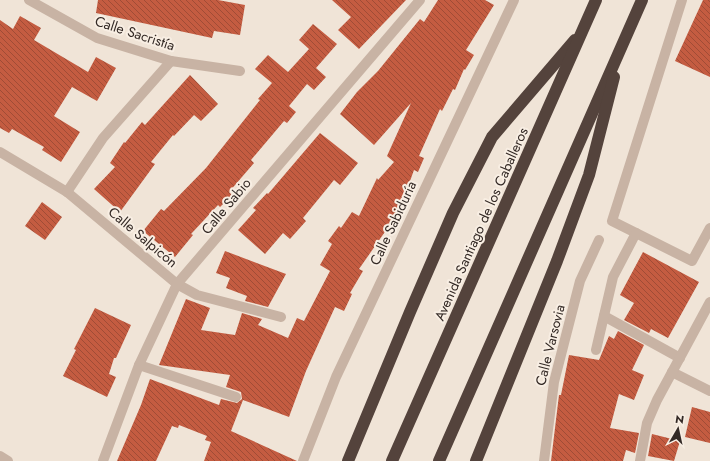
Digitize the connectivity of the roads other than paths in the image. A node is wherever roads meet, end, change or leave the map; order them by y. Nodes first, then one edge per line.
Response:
1 (29, 0) edge
2 (420, 0) edge
3 (514, 0) edge
4 (596, 0) edge
5 (642, 0) edge
6 (682, 0) edge
7 (584, 28) junction
8 (622, 44) junction
9 (171, 61) junction
10 (240, 71) dead end
11 (0, 152) edge
12 (67, 192) junction
13 (710, 228) edge
14 (636, 233) junction
15 (599, 240) dead end
16 (177, 284) junction
17 (710, 302) edge
18 (604, 316) junction
19 (281, 317) dead end
20 (596, 350) dead end
21 (680, 358) junction
22 (139, 365) junction
23 (672, 372) junction
24 (710, 391) edge
25 (236, 397) dead end
26 (0, 456) edge
27 (8, 461) edge
28 (103, 461) edge
29 (303, 461) edge
30 (348, 461) edge
31 (392, 461) edge
32 (439, 461) edge
33 (476, 461) edge
34 (544, 461) edge
35 (640, 461) edge

1 - 9 street, Calle Sacristía
2 - 16 street, Calle Sabio
3 - 29 street, Calle Sabiduría
4 - 7 highway, Avenida Santiago de los Caballeros
5 - 8 highway
6 - 14 street
7 - 30 highway
7 - 31 highway, Avenida Santiago de los Caballeros
8 - 32 highway
8 - 33 highway
9 - 10 street, Calle Sacristía
9 - 12 street
11 - 12 street, Calle Salpicón
12 - 16 street, Calle Salpicón
13 - 14 street
14 - 18 street
15 - 34 street, Calle Varsovia
16 - 19 street, Calle Salpicón
16 - 22 street, Calle Sabio
17 - 21 street
18 - 20 street
18 - 21 street
21 - 23 street
22 - 25 street
22 - 28 street, Calle Sabio
23 - 24 street
23 - 35 street
26 - 27 street

